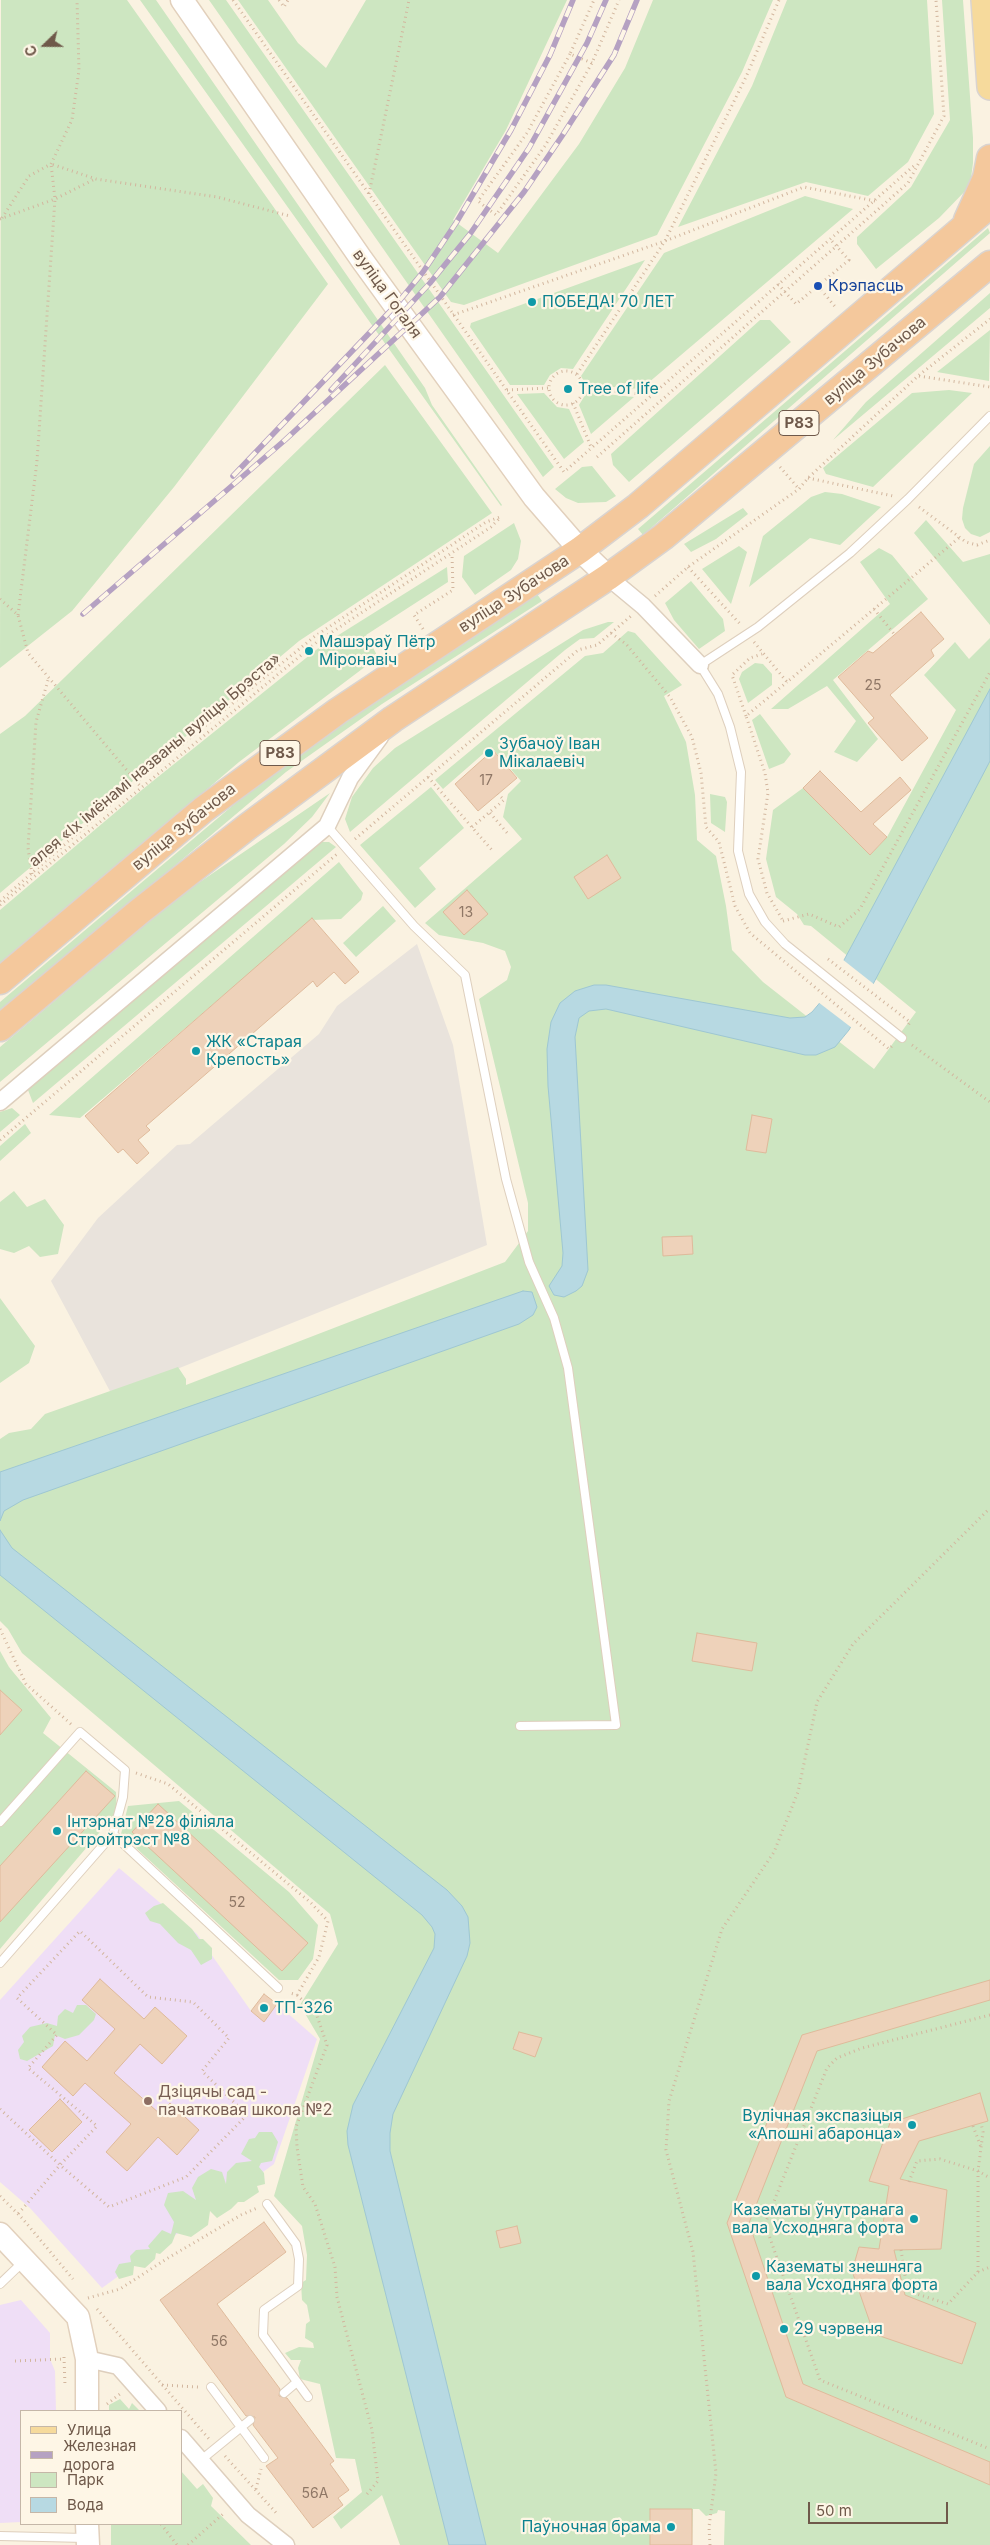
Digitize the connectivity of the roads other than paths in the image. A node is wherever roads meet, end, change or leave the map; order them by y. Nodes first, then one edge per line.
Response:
1 (182, 0) edge
2 (984, 0) edge
3 (990, 86) edge
4 (990, 158) edge
5 (990, 205) edge
6 (964, 226) junction
7 (989, 264) edge
8 (990, 416) edge
9 (580, 550) junction
10 (608, 577) junction
11 (700, 664) junction
12 (393, 719) junction
13 (327, 826) junction
14 (0, 981) edge
15 (0, 1028) edge
16 (902, 1038) road end
17 (0, 1102) edge
18 (520, 1726) dead end
19 (0, 1822) edge
20 (113, 1834) junction
21 (0, 1963) edge
22 (278, 1988) road end
23 (267, 2204) road end
24 (0, 2234) edge
25 (26, 2260) junction
26 (0, 2284) edge
27 (87, 2359) junction
28 (297, 2382) junction
29 (211, 2387) road end
30 (284, 2393) dead end
31 (308, 2397) dead end
32 (96, 2408) edge
33 (157, 2410) edge
34 (250, 2420) dead end
35 (241, 2428) junction
36 (182, 2439) edge
37 (264, 2458) road end
38 (201, 2460) junction
39 (0, 2536) edge
40 (87, 2536) edge
41 (286, 2545) edge

1 - 9 main road, вуліца Гогаля
2 - 3 main road
4 - 6 highway
5 - 6 highway, вуліца Зубачова / Р83
6 - 9 highway, вуліца Зубачова / Р83
7 - 10 highway, вуліца Зубачова / Р83
8 - 11 lane
9 - 10 main road, вуліца Гогаля
9 - 14 highway, вуліца Зубачова / Р83
10 - 11 street
10 - 12 highway, вуліца Зубачова / Р83
11 - 16 lane
12 - 13 street, вуліца Зубачова
12 - 15 highway, вуліца Зубачова / Р83
13 - 17 street
13 - 18 lane
19 - 20 lane
20 - 21 lane
20 - 22 lane
23 - 28 lane
24 - 25 main road
25 - 26 lane
25 - 27 main road
27 - 32 main road
27 - 33 street
28 - 30 lane
28 - 31 lane
29 - 35 lane
34 - 35 lane
35 - 37 lane
35 - 38 lane
36 - 38 street
38 - 41 street
39 - 40 lane

